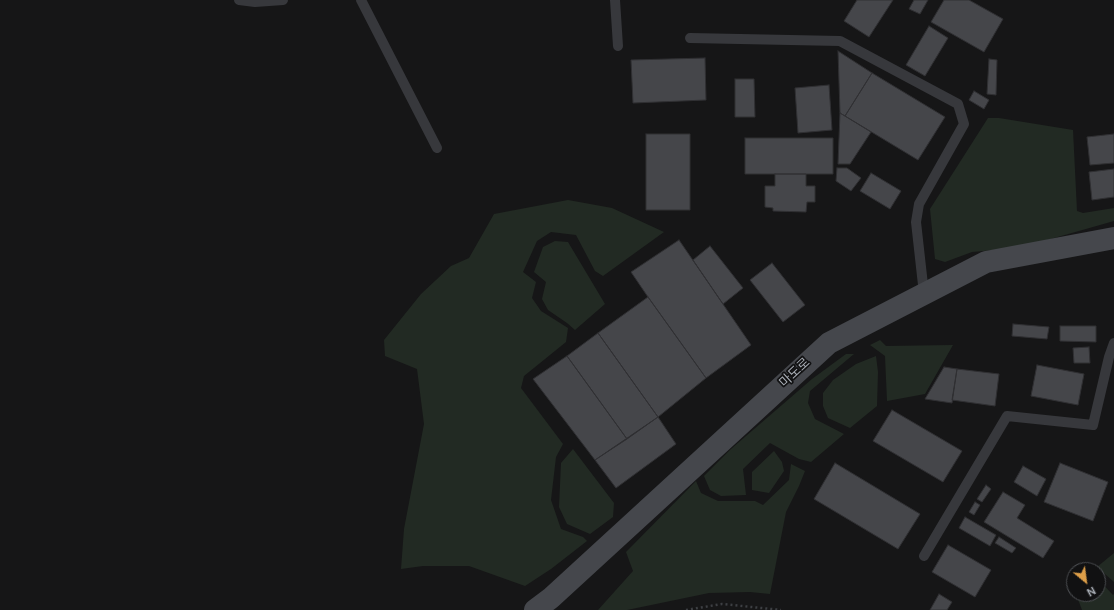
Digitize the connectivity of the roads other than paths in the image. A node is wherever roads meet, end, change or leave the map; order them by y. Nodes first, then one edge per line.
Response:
1 (239, 0) edge
2 (283, 0) edge
3 (361, 0) edge
4 (615, 0) edge
5 (690, 38) dead end
6 (618, 46) dead end
7 (437, 148) dead end
8 (1114, 238) edge
9 (924, 294) junction
10 (1114, 343) edge
11 (924, 556) dead end
12 (535, 610) edge

1 - 2 lane
3 - 7 lane
4 - 6 lane
5 - 9 lane
8 - 9 main road, 마도로
9 - 12 main road, 마도로
10 - 11 lane

